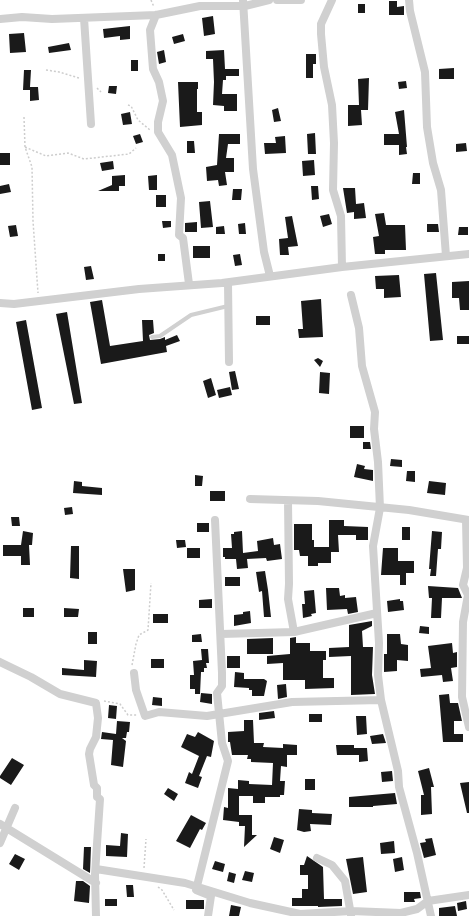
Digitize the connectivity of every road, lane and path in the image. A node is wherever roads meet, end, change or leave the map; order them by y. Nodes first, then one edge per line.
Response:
1 (269, 0) edge
2 (277, 0) edge
3 (301, 0) edge
4 (332, 0) edge
5 (410, 0) edge
6 (244, 3) edge
7 (156, 15) junction
8 (84, 18) junction
9 (0, 19) edge
10 (46, 70) dead end
11 (89, 80) junction
12 (101, 92) dead end
13 (128, 105) dead end
14 (24, 117) dead end
15 (91, 124) dead end
16 (161, 138) junction
17 (25, 147) junction
18 (136, 148) dead end
19 (469, 254) edge
20 (446, 256) junction
21 (342, 267) junction
22 (270, 276) junction
23 (228, 283) junction
24 (189, 284) junction
25 (351, 295) dead end
26 (38, 301) junction
27 (0, 303) edge
28 (228, 306) junction
29 (152, 337) dead end
30 (229, 362) dead end
31 (250, 499) dead end
32 (288, 500) junction
33 (380, 508) junction
34 (215, 520) dead end
35 (467, 520) edge
36 (151, 584) dead end
37 (377, 613) junction
38 (294, 632) junction
39 (221, 634) junction
40 (0, 662) edge
41 (134, 673) joint
42 (381, 700) junction
43 (96, 703) junction
44 (218, 714) junction
45 (145, 716) junction
46 (469, 728) edge
47 (14, 808) dead end
48 (0, 824) edge
49 (7, 829) junction
50 (146, 839) dead end
51 (0, 843) edge
52 (317, 858) dead end
53 (96, 869) junction
54 (149, 878) junction
55 (96, 883) junction
56 (197, 886) junction
57 (469, 895) edge
58 (428, 901) junction
59 (174, 910) dead end
60 (285, 913) edge
61 (351, 914) edge
62 (96, 916) edge
63 (208, 916) edge
64 (431, 916) edge

1 - 6 street
2 - 3 street
4 - 21 street
5 - 20 street
6 - 7 street
6 - 22 street
7 - 8 street
7 - 16 street
8 - 9 street
8 - 11 street
10 - 11 path
11 - 12 path
11 - 15 street
13 - 16 path
14 - 17 path
16 - 24 street
17 - 18 path
17 - 26 path
19 - 20 street
20 - 21 street
21 - 22 street
22 - 23 street
23 - 24 street
23 - 28 street
24 - 26 street
25 - 33 street
26 - 27 street
28 - 29 lane
28 - 30 street
31 - 32 street
32 - 33 street
32 - 38 street
33 - 35 street
33 - 37 street
34 - 39 street
35 - 46 street
36 - 41 path
37 - 38 street
37 - 42 street
38 - 39 street
39 - 44 street
40 - 43 street
41 - 45 street
42 - 44 street
42 - 58 street
43 - 45 path
43 - 53 street
44 - 45 street
44 - 56 street
47 - 49 street
48 - 49 street
49 - 51 street
49 - 55 street
50 - 54 path
52 - 61 street
53 - 54 street
53 - 55 street
54 - 56 street
54 - 59 path
55 - 62 street
56 - 60 street
56 - 63 street
57 - 58 street
58 - 61 street
58 - 64 street
60 - 61 street

